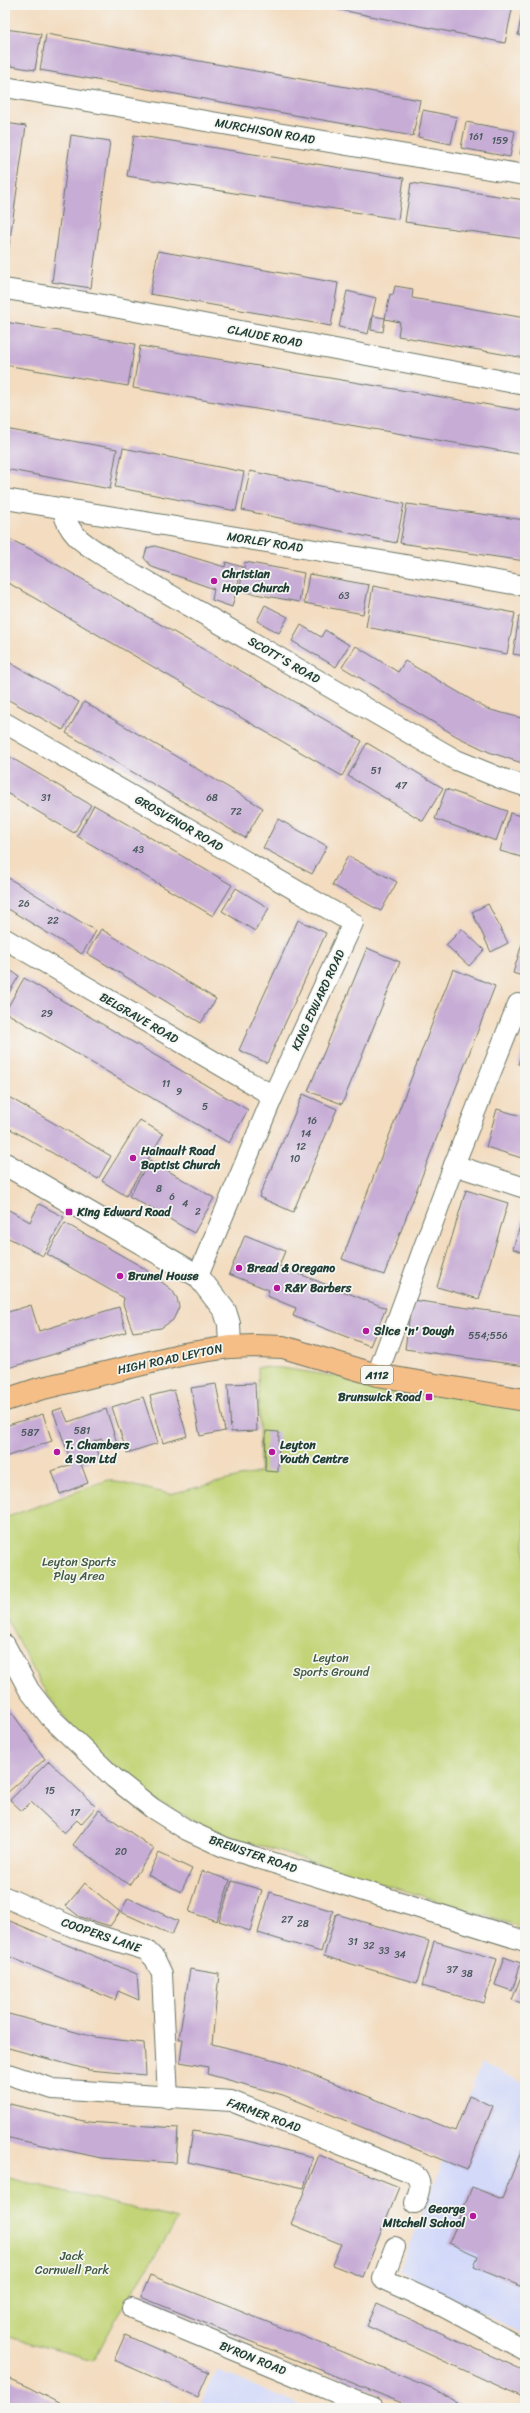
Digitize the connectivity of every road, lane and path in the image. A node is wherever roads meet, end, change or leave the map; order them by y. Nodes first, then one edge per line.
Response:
1 (5, 87) edge
2 (525, 175) edge
3 (5, 289) edge
4 (525, 385) edge
5 (5, 499) edge
6 (63, 510) junction
7 (525, 586) edge
8 (5, 723) edge
9 (525, 786) edge
10 (353, 923) joint
11 (5, 939) edge
12 (525, 1006) edge
13 (273, 1096) junction
14 (5, 1164) edge
15 (454, 1164) junction
16 (525, 1188) edge
17 (198, 1276) junction
18 (230, 1347) junction
19 (377, 1375) junction
20 (5, 1400) edge
21 (525, 1400) edge
22 (5, 1645) edge
23 (5, 1897) edge
24 (525, 1941) edge
25 (5, 2073) edge
26 (168, 2098) junction
27 (415, 2203) dead end
28 (395, 2247) dead end
29 (132, 2308) dead end
30 (525, 2350) edge
31 (373, 2408) edge

1 - 2 street, MURCHISON ROAD
3 - 4 street, CLAUDE ROAD
5 - 6 street, MORLEY ROAD
6 - 7 street, MORLEY ROAD
6 - 9 street, SCOTT'S ROAD
8 - 10 street, GROSVENOR ROAD
10 - 13 street, KING EDWARD ROAD
11 - 13 street, BELGRAVE ROAD
12 - 15 street
13 - 17 street, KING EDWARD ROAD
14 - 17 street
15 - 16 street
15 - 19 street
17 - 18 street
18 - 19 main road, HIGH ROAD LEYTON / A112
18 - 20 main road, HIGH ROAD LEYTON / A112
19 - 21 main road, HIGH ROAD LEYTON / A112
22 - 24 street, BREWSTER ROAD
23 - 26 street, COOPERS LANE
25 - 26 street, FARMER ROAD
26 - 27 street, FARMER ROAD
28 - 30 street
29 - 31 street, BYRON ROAD

